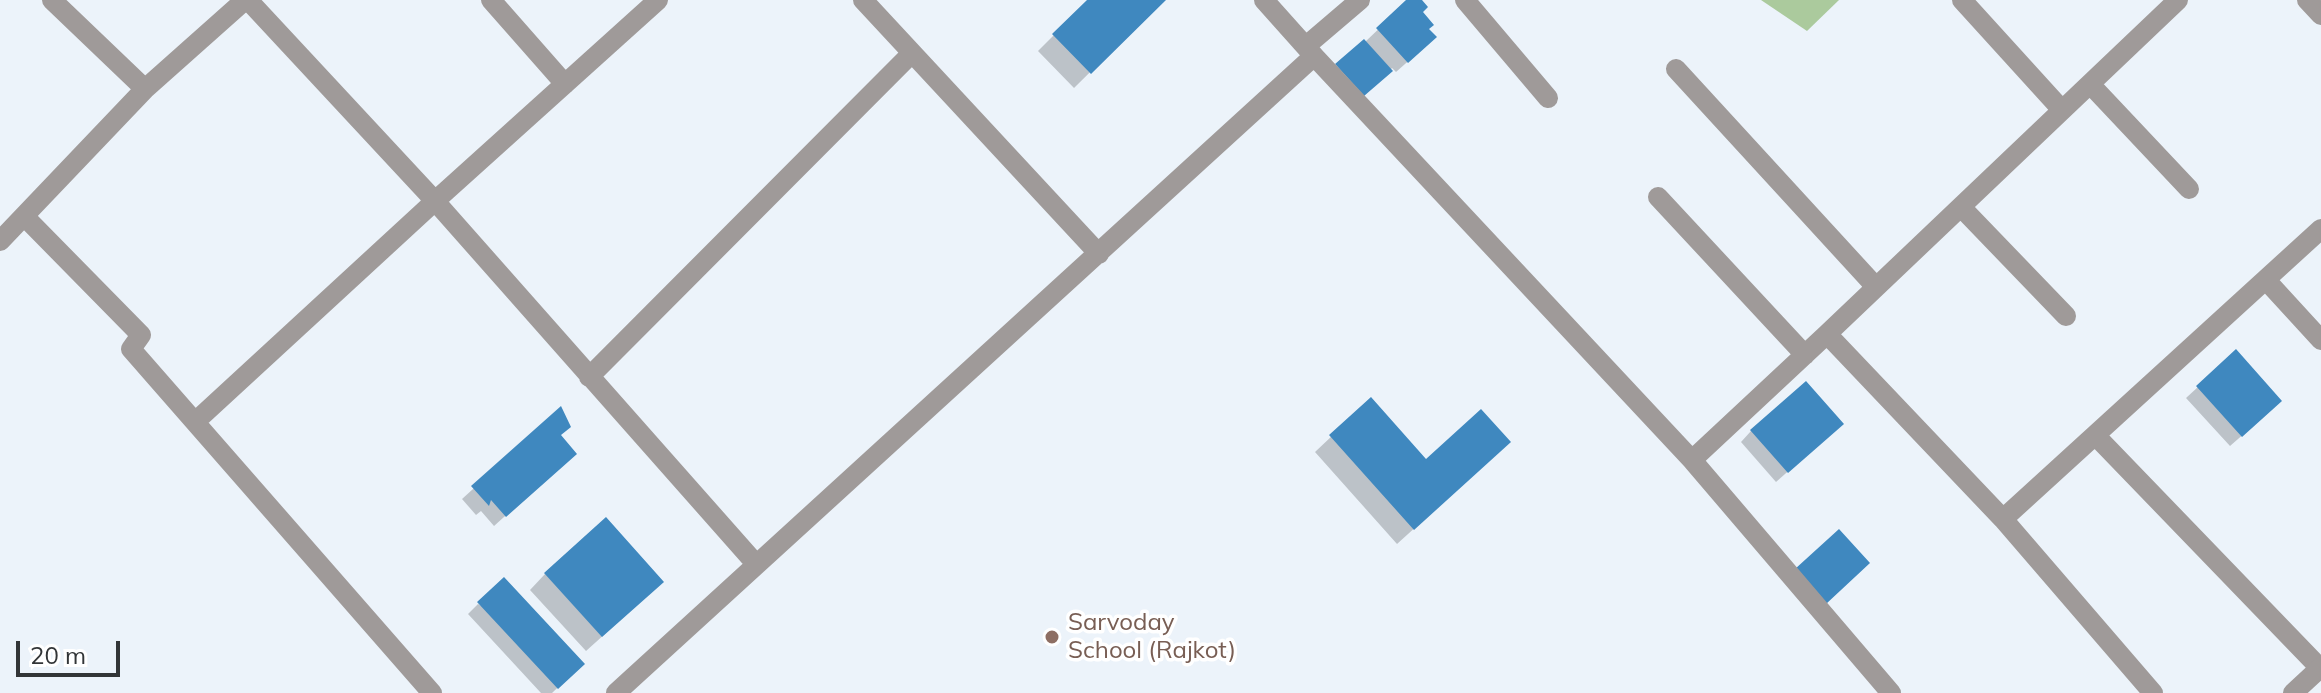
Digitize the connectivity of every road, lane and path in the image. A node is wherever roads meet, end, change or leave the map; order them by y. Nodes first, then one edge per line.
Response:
1 (52, 0) edge
2 (246, 0) edge
3 (491, 0) edge
4 (658, 0) edge
5 (863, 0) edge
6 (1264, 0) edge
7 (1360, 0) edge
8 (1465, 0) edge
9 (1962, 0) edge
10 (2178, 0) edge
11 (2307, 0) edge
12 (2321, 15) edge
13 (1310, 51) junction
14 (912, 53) junction
15 (1676, 69) dead end
16 (565, 84) junction
17 (2090, 84) junction
18 (145, 89) junction
19 (1548, 98) dead end
20 (2062, 110) junction
21 (2189, 189) dead end
22 (1658, 197) dead end
23 (435, 201) junction
24 (1961, 207) junction
25 (24, 216) junction
26 (2321, 229) edge
27 (0, 241) edge
28 (1099, 254) junction
29 (2266, 280) junction
30 (1876, 287) junction
31 (2066, 316) dead end
32 (1827, 334) junction
33 (2321, 340) edge
34 (1805, 355) junction
35 (589, 377) junction
36 (196, 421) junction
37 (2095, 435) junction
38 (1692, 460) junction
39 (2003, 519) junction
40 (756, 564) junction
41 (2321, 667) edge
42 (432, 693) edge
43 (616, 693) edge
44 (1891, 693) edge
45 (2153, 693) edge
46 (2293, 693) edge

1 - 18 street
2 - 18 street
2 - 23 street
3 - 16 street
4 - 16 street
5 - 14 street
6 - 13 street
7 - 13 street
8 - 19 street
9 - 20 street
10 - 17 street
11 - 12 street
13 - 28 street
13 - 38 street
14 - 28 street
14 - 35 street
15 - 30 street
16 - 23 street
17 - 20 street
17 - 21 street
18 - 25 street
20 - 24 street
22 - 34 street
23 - 35 street
23 - 36 street
24 - 30 street
24 - 31 street
25 - 27 street
25 - 36 street
26 - 29 street
28 - 40 street
29 - 33 street
29 - 37 street
30 - 32 street
32 - 34 street
32 - 39 street
34 - 38 street
35 - 40 street
36 - 42 street
37 - 39 street
37 - 41 street
38 - 44 street
39 - 45 street
40 - 43 street
41 - 46 street

